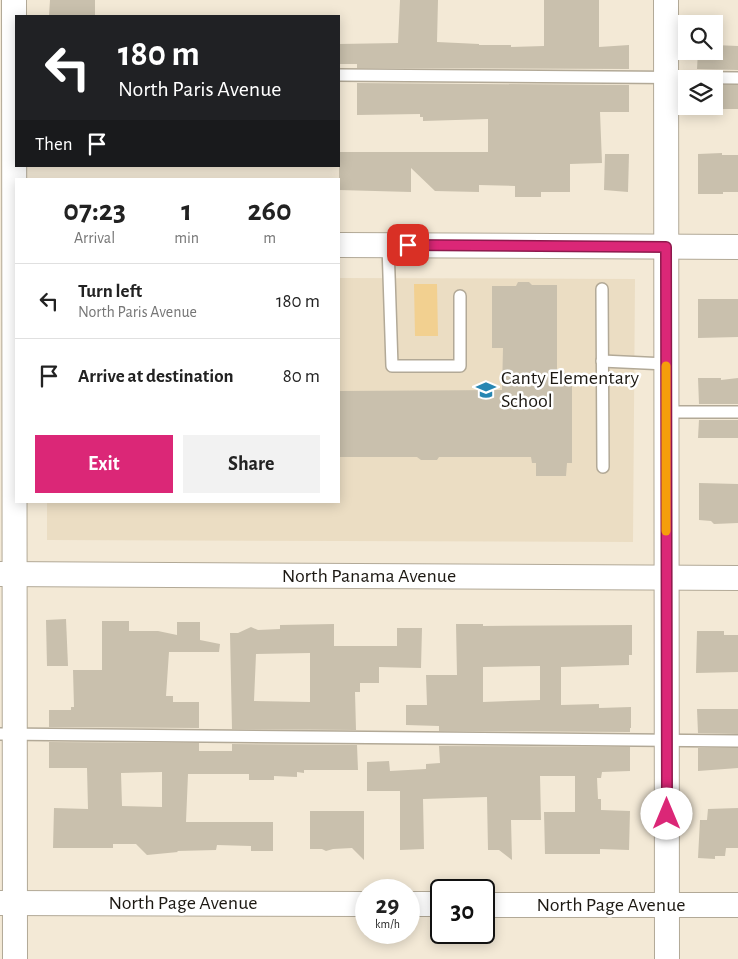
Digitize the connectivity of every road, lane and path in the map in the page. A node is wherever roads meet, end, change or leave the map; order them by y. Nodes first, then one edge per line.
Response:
1 (14, 0) edge
2 (666, 0) edge
3 (10, 71) edge
4 (340, 75) edge
5 (666, 78) junction
6 (738, 78) edge
7 (10, 243) edge
8 (340, 245) edge
9 (388, 245) junction
10 (666, 247) junction
11 (738, 247) edge
12 (602, 288) dead end
13 (460, 296) dead end
14 (602, 361) junction
15 (666, 364) junction
16 (7, 406) edge
17 (666, 412) junction
18 (738, 412) edge
19 (603, 467) dead end
20 (7, 574) edge
21 (667, 577) junction
22 (738, 578) edge
23 (7, 734) edge
24 (667, 741) junction
25 (738, 741) edge
26 (7, 903) edge
27 (355, 904) edge
28 (495, 905) edge
29 (667, 905) junction
30 (738, 906) edge
31 (15, 959) edge
32 (667, 959) edge

1 - 3 street
2 - 5 street
3 - 7 street
4 - 5 lane
5 - 6 lane
5 - 10 street
7 - 16 street
8 - 9 street
9 - 10 street
9 - 13 lane
10 - 11 street
10 - 15 street
12 - 14 lane
14 - 15 lane
14 - 19 lane
15 - 17 street
16 - 20 street
17 - 18 lane
17 - 21 street
20 - 21 street, North Panama Avenue
20 - 23 street
21 - 22 street, North Panama Avenue
21 - 24 street
23 - 24 lane
23 - 26 street
24 - 25 lane
24 - 29 street
26 - 27 street, North Page Avenue
26 - 31 street
28 - 29 street, North Page Avenue
29 - 30 street, North Page Avenue
29 - 32 street

